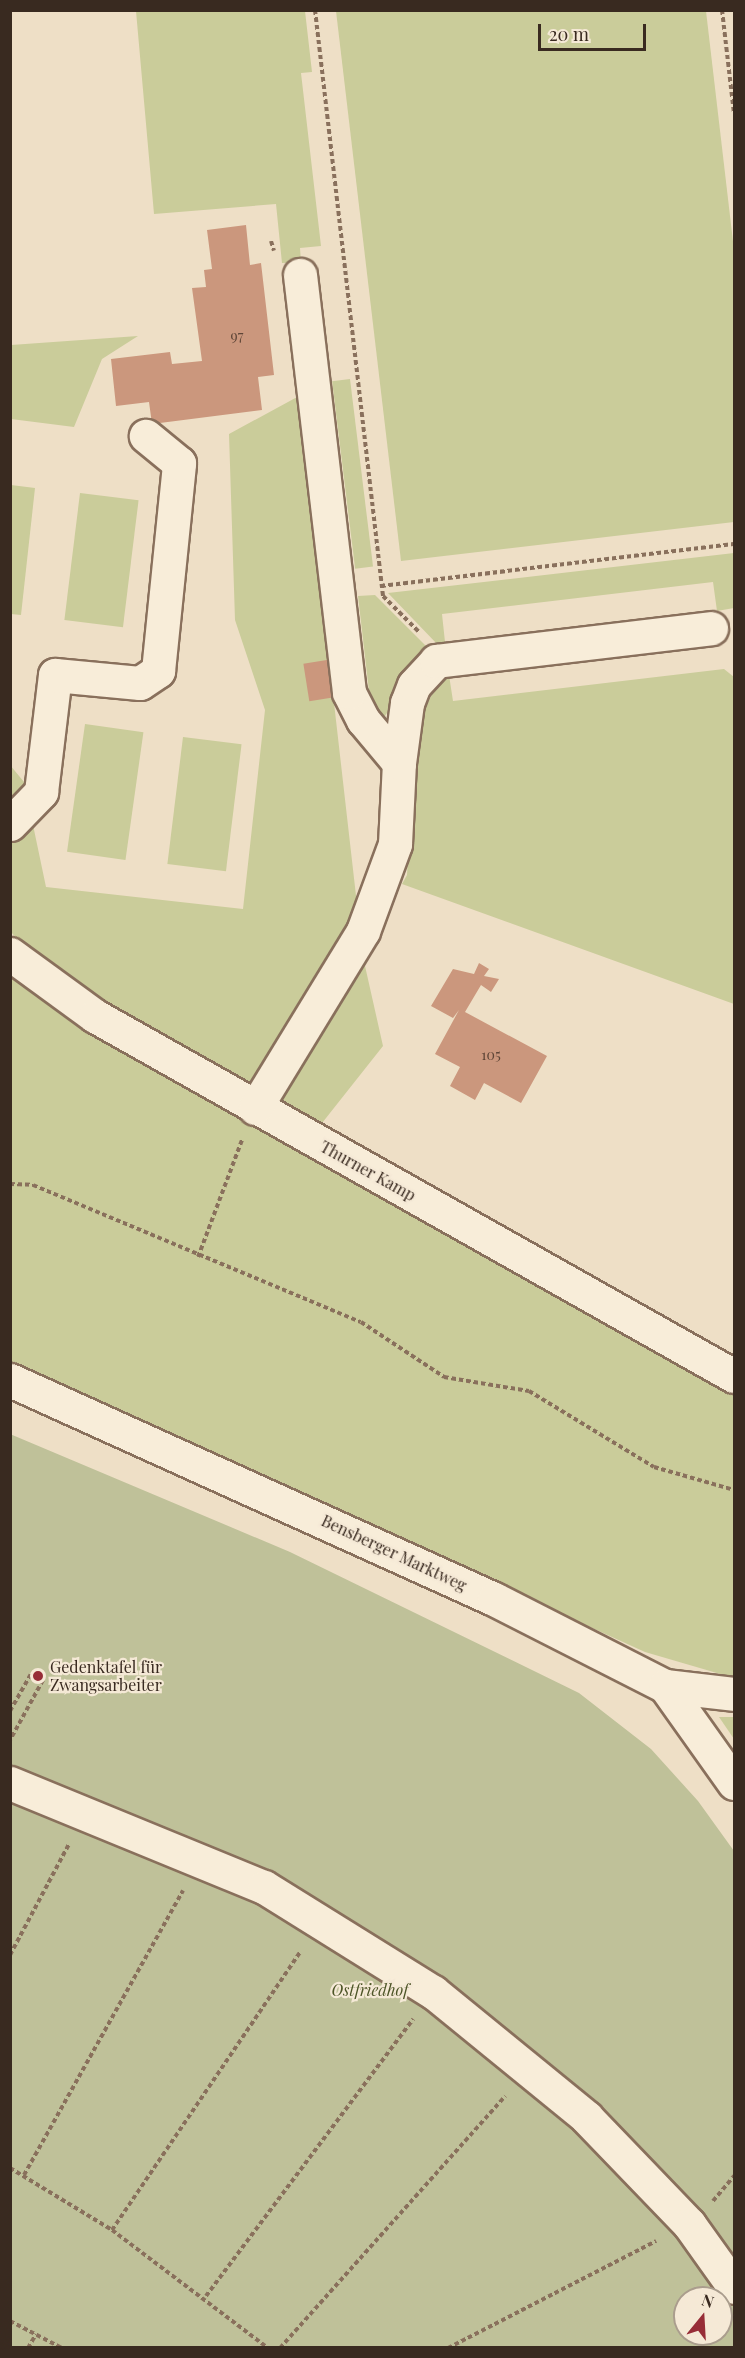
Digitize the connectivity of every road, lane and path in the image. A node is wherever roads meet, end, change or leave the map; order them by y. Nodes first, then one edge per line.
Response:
1 (315, 10) edge
2 (723, 10) edge
3 (735, 113) edge
4 (300, 275) dead end
5 (146, 436) dead end
6 (735, 544) edge
7 (381, 586) junction
8 (711, 627) dead end
9 (436, 661) junction
10 (399, 763) junction
11 (10, 824) edge
12 (10, 954) edge
13 (255, 1108) junction
14 (10, 1184) edge
15 (198, 1257) junction
16 (735, 1376) edge
17 (10, 1380) edge
18 (735, 1490) edge
19 (665, 1686) junction
20 (735, 1694) edge
21 (10, 1711) edge
22 (10, 1740) edge
23 (10, 1783) edge
24 (735, 1783) edge
25 (86, 1811) junction
26 (202, 1858) junction
27 (321, 1921) junction
28 (10, 1955) edge
29 (433, 1992) junction
30 (530, 2068) junction
31 (10, 2168) edge
32 (24, 2175) junction
33 (689, 2224) junction
34 (112, 2230) junction
35 (735, 2287) edge
36 (206, 2296) junction
37 (10, 2321) edge
38 (36, 2334) junction
39 (28, 2348) edge
40 (62, 2348) edge
41 (268, 2348) edge
42 (280, 2348) edge
43 (448, 2348) edge

1 - 7 path
2 - 3 path
4 - 10 street
5 - 11 street
6 - 7 path
7 - 9 path
8 - 9 street
9 - 10 street
10 - 13 street
12 - 13 street, Thurner Kamp
13 - 15 path
13 - 16 street, Thurner Kamp
14 - 15 path
15 - 18 path
17 - 19 street, Bensberger Marktweg
19 - 20 street
19 - 24 street, Bensberger Marktweg
21 - 22 path
23 - 25 street
25 - 26 street
25 - 28 path
26 - 27 street
26 - 32 path
27 - 29 street
27 - 34 path
29 - 30 street
29 - 36 path
30 - 33 street
30 - 42 path
31 - 32 path
32 - 34 path
33 - 35 street
33 - 43 path
34 - 36 path
36 - 41 path
37 - 38 path
38 - 39 path
38 - 40 path

